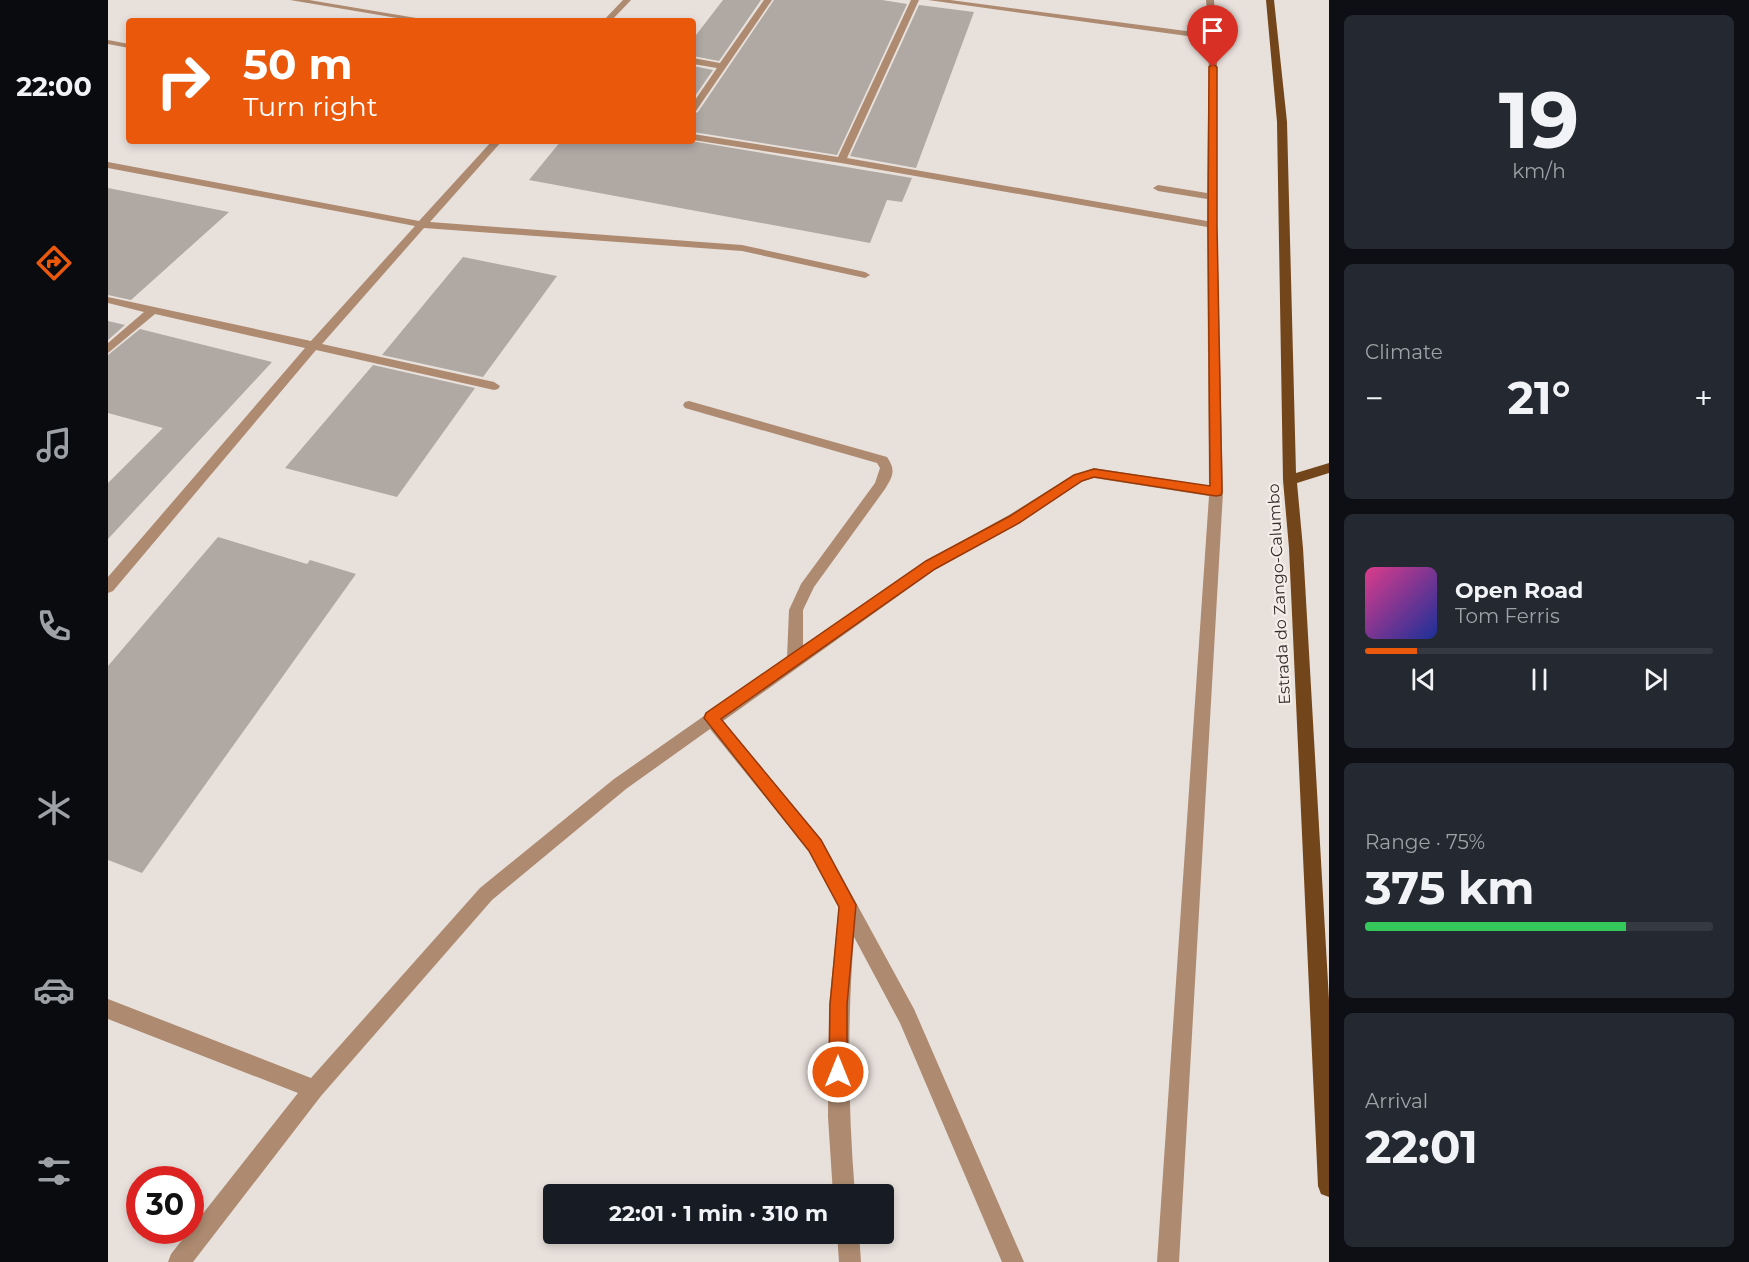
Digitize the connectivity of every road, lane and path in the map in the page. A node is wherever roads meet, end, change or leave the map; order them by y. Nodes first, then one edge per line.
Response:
1 (294, 0) edge
2 (627, 0) edge
3 (768, 0) edge
4 (915, 0) edge
5 (932, 0) edge
6 (1210, 0) edge
7 (1270, 0) edge
8 (411, 18) edge
9 (610, 18) edge
10 (1170, 39) dead end
11 (1213, 41) junction
12 (108, 42) edge
13 (126, 45) edge
14 (696, 62) edge
15 (723, 66) junction
16 (696, 105) edge
17 (696, 137) edge
18 (494, 144) edge
19 (841, 160) junction
20 (108, 165) edge
21 (1158, 188) dead end
22 (1212, 197) junction
23 (423, 225) junction
24 (1212, 225) junction
25 (865, 274) dead end
26 (108, 300) edge
27 (153, 310) junction
28 (312, 345) junction
29 (108, 349) edge
30 (494, 386) dead end
31 (688, 405) dead end
32 (1329, 468) edge
33 (1290, 480) junction
34 (1216, 492) junction
35 (108, 587) edge
36 (795, 660) junction
37 (711, 718) junction
38 (848, 905) junction
39 (108, 1009) edge
40 (314, 1089) junction
41 (843, 1184) edge
42 (1329, 1186) edge
43 (849, 1244) edge
44 (179, 1262) edge
45 (850, 1262) edge
46 (1013, 1262) edge
47 (1168, 1262) edge

1 - 8 street
2 - 9 street
3 - 15 street
4 - 19 street
5 - 11 street
6 - 11 street
7 - 33 main road, Estrada do Zango-Calumbo
10 - 11 street
11 - 22 street
12 - 13 street
14 - 15 street
15 - 16 street
17 - 19 street
18 - 23 street
19 - 24 street
20 - 23 street
21 - 22 street
22 - 24 street
23 - 25 street
23 - 28 street
24 - 34 street
26 - 27 street
27 - 28 street
27 - 29 street
28 - 30 street
28 - 35 street
31 - 36 street
32 - 33 main road
33 - 42 main road, Estrada do Zango-Calumbo
34 - 36 street
34 - 47 street
36 - 37 street
37 - 38 street
37 - 40 street
38 - 41 street
38 - 46 street
39 - 40 street
40 - 44 street
43 - 45 street

